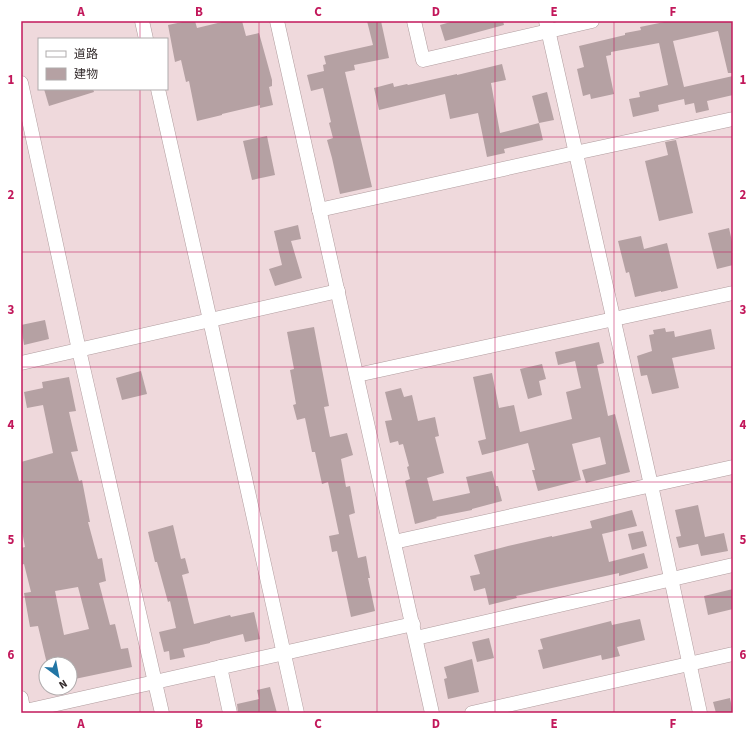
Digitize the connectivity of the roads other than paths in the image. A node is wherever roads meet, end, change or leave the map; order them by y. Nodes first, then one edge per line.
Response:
1 (142, 21) edge
2 (277, 21) edge
3 (414, 21) edge
4 (592, 21) edge
5 (547, 26) edge
6 (146, 38) edge
7 (21, 82) edge
8 (158, 90) edge
9 (733, 119) edge
10 (576, 153) junction
11 (319, 210) junction
12 (338, 291) junction
13 (733, 293) edge
14 (614, 319) junction
15 (210, 320) junction
16 (79, 350) junction
17 (21, 363) edge
18 (357, 375) junction
19 (733, 466) edge
20 (651, 485) junction
21 (394, 542) junction
22 (733, 565) edge
23 (671, 579) junction
24 (414, 631) junction
25 (284, 653) junction
26 (733, 654) edge
27 (689, 663) junction
28 (220, 667) junction
29 (155, 682) junction
30 (21, 698) edge
31 (23, 712) edge
32 (162, 713) edge
33 (230, 713) edge
34 (297, 713) edge
35 (432, 713) edge
36 (472, 713) edge
37 (700, 713) edge

1 - 6 street
2 - 11 street
3 - 5 street
4 - 5 street
5 - 10 street
7 - 16 street
8 - 15 street
9 - 10 street
10 - 11 street
10 - 14 street
11 - 12 street
12 - 15 street
12 - 18 street
13 - 14 street
14 - 18 street
14 - 20 street
15 - 16 street
15 - 25 street
16 - 17 street
16 - 29 street
18 - 21 street
19 - 20 street
20 - 21 street
20 - 23 street
21 - 24 street
22 - 23 street
23 - 24 street
23 - 27 street
24 - 25 street
24 - 35 street
25 - 28 street
25 - 34 street
26 - 27 street
27 - 36 street
27 - 37 street
28 - 29 street
28 - 33 street
29 - 31 street
29 - 32 street
30 - 31 street

